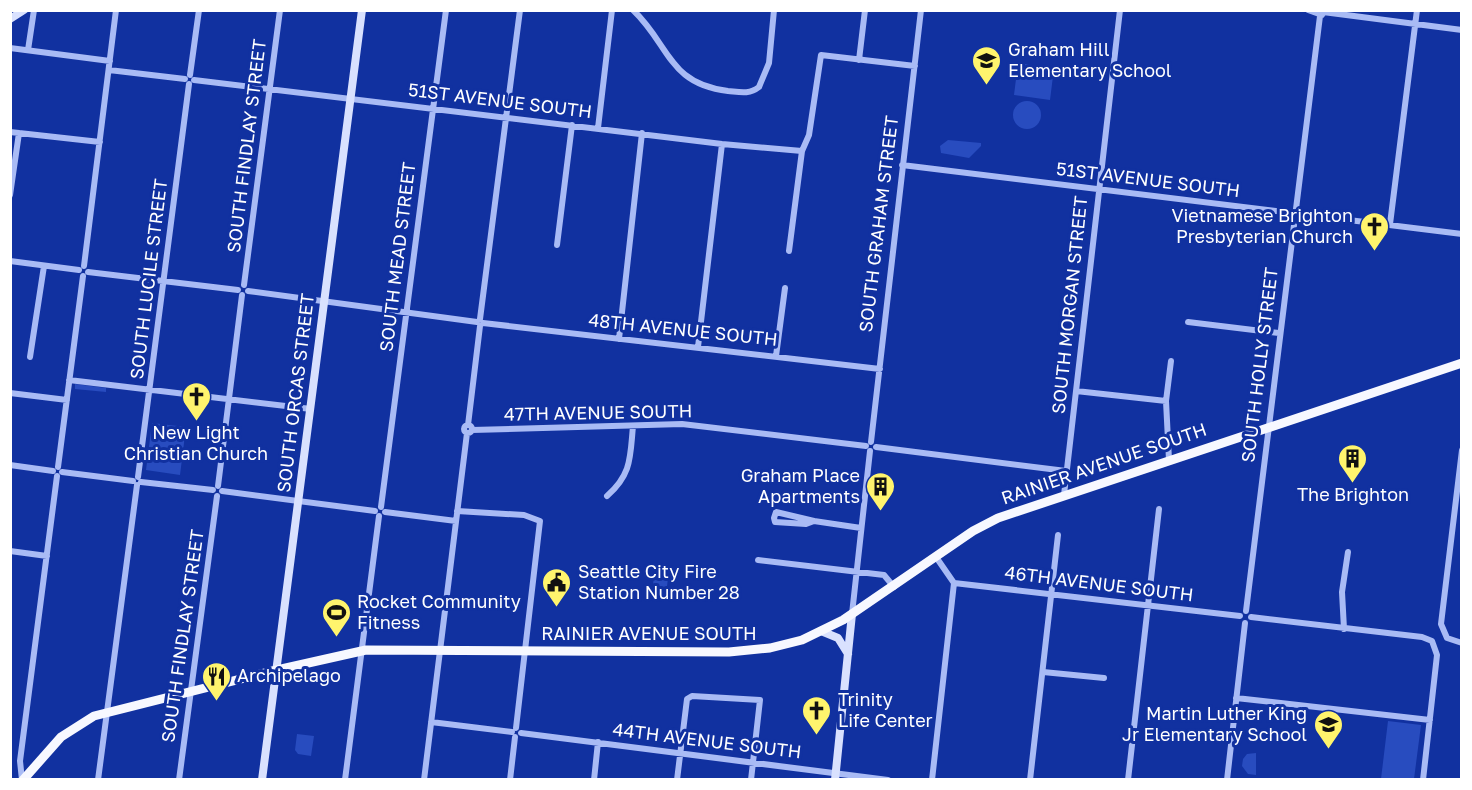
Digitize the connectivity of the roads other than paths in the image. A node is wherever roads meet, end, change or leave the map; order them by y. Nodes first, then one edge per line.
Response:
1 (24, 10) edge
2 (34, 10) edge
3 (116, 10) edge
4 (199, 10) edge
5 (280, 10) edge
6 (362, 10) edge
7 (446, 10) edge
8 (520, 10) edge
9 (612, 10) edge
10 (633, 10) edge
11 (774, 10) edge
12 (865, 10) edge
13 (921, 10) edge
14 (1120, 10) edge
15 (1417, 10) edge
16 (1317, 12) edge
17 (10, 18) edge
18 (1415, 24) junction
19 (1461, 30) edge
20 (10, 48) edge
21 (28, 50) junction
22 (860, 60) junction
23 (110, 61) junction
24 (915, 66) junction
25 (109, 70) junction
26 (190, 80) junction
27 (270, 89) junction
28 (351, 98) junction
29 (433, 108) junction
30 (506, 117) junction
31 (572, 125) junction
32 (598, 128) junction
33 (10, 132) edge
34 (19, 133) junction
35 (642, 134) junction
36 (100, 142) junction
37 (722, 144) junction
38 (802, 151) junction
39 (902, 165) junction
40 (1099, 189) junction
41 (10, 195) edge
42 (1293, 214) junction
43 (1390, 224) junction
44 (1461, 234) edge
45 (557, 245) dead end
46 (789, 251) dead end
47 (10, 261) edge
48 (44, 266) junction
49 (83, 271) junction
50 (164, 281) junction
51 (785, 288) dead end
52 (243, 290) junction
53 (325, 300) junction
54 (406, 313) junction
55 (480, 322) junction
56 (1188, 322) dead end
57 (1279, 333) junction
58 (619, 339) junction
59 (698, 347) junction
60 (776, 356) junction
61 (30, 357) dead end
62 (1171, 361) dead end
63 (1461, 363) edge
64 (880, 369) junction
65 (69, 380) junction
66 (150, 389) junction
67 (1076, 391) junction
68 (10, 393) edge
69 (66, 400) junction
70 (229, 400) junction
71 (1166, 401) junction
72 (311, 409) junction
73 (633, 426) junction
74 (1268, 427) junction
75 (469, 429) junction
76 (871, 447) junction
77 (1461, 450) edge
78 (1169, 460) junction
79 (10, 465) edge
80 (57, 471) junction
81 (1066, 471) junction
82 (137, 481) junction
83 (218, 491) junction
84 (1064, 495) junction
85 (607, 496) dead end
86 (300, 501) junction
87 (1160, 509) dead end
88 (457, 511) junction
89 (380, 512) junction
90 (456, 521) junction
91 (814, 521) junction
92 (861, 528) junction
93 (1058, 535) dead end
94 (10, 551) edge
95 (1348, 552) dead end
96 (46, 556) junction
97 (936, 557) junction
98 (759, 560) dead end
99 (857, 572) junction
100 (954, 583) junction
101 (894, 587) junction
102 (1052, 594) junction
103 (1148, 605) junction
104 (852, 614) junction
105 (1243, 614) junction
106 (1251, 617) junction
107 (1245, 622) junction
108 (1344, 629) junction
109 (821, 631) junction
110 (1461, 643) edge
111 (440, 649) junction
112 (362, 651) junction
113 (526, 651) junction
114 (848, 654) junction
115 (277, 670) junction
116 (1043, 672) junction
117 (1104, 678) dead end
118 (191, 691) junction
119 (1236, 698) junction
120 (107, 711) junction
121 (1430, 720) junction
122 (431, 722) junction
123 (516, 732) junction
124 (598, 742) junction
125 (681, 753) junction
126 (753, 762) junction
127 (836, 776) edge
128 (23, 780) edge
129 (98, 780) edge
130 (179, 780) edge
131 (262, 780) edge
132 (345, 780) edge
133 (424, 780) edge
134 (510, 780) edge
135 (594, 780) edge
136 (677, 780) edge
137 (751, 780) edge
138 (888, 780) edge
139 (932, 780) edge
140 (1030, 780) edge
141 (1128, 780) edge
142 (1227, 780) edge
143 (1423, 780) edge

1 - 17 street
2 - 21 street
3 - 23 street
4 - 26 street, SOUTH LUCILE STREET
5 - 27 street, SOUTH FINDLAY STREET
6 - 28 street, SOUTH ORCAS STREET
7 - 29 street, SOUTH MEAD STREET
8 - 30 street
9 - 32 street
10 - 11 street
12 - 22 street
13 - 24 street, SOUTH GRAHAM STREET
14 - 40 street, SOUTH MORGAN STREET
15 - 18 street
16 - 18 street
16 - 42 street, SOUTH HOLLY STREET
18 - 19 street
18 - 43 street
20 - 21 street
21 - 23 street
22 - 24 street
22 - 38 street
23 - 25 street
24 - 39 street, SOUTH GRAHAM STREET
25 - 26 street, 51ST AVENUE SOUTH
25 - 36 street
26 - 27 street, 51ST AVENUE SOUTH
26 - 50 street, SOUTH LUCILE STREET
27 - 28 street, 51ST AVENUE SOUTH
27 - 52 street, SOUTH FINDLAY STREET
28 - 29 street, 51ST AVENUE SOUTH
28 - 53 street, SOUTH ORCAS STREET
29 - 30 street, 51ST AVENUE SOUTH
29 - 54 street, SOUTH MEAD STREET
30 - 31 street, 51ST AVENUE SOUTH
30 - 55 street
31 - 32 street, 51ST AVENUE SOUTH
31 - 45 street
32 - 35 street, 51ST AVENUE SOUTH
33 - 34 street
34 - 36 street
34 - 41 street
35 - 37 street, 51ST AVENUE SOUTH
35 - 58 street
36 - 49 street
37 - 38 street, 51ST AVENUE SOUTH
37 - 59 street
38 - 46 street
39 - 40 street, 51ST AVENUE SOUTH
39 - 64 street, SOUTH GRAHAM STREET
40 - 42 street, 51ST AVENUE SOUTH
40 - 67 street, SOUTH MORGAN STREET
42 - 43 street, 51ST AVENUE SOUTH
42 - 57 street, SOUTH HOLLY STREET
43 - 44 street, 51ST AVENUE SOUTH
47 - 48 street, 48TH AVENUE SOUTH
48 - 49 street, 48TH AVENUE SOUTH
48 - 61 street
49 - 50 street, 48TH AVENUE SOUTH
49 - 65 street
50 - 52 street, 48TH AVENUE SOUTH
50 - 66 street, SOUTH LUCILE STREET
51 - 60 street
52 - 53 street, 48TH AVENUE SOUTH
52 - 70 street, SOUTH FINDLAY STREET
53 - 54 street, 48TH AVENUE SOUTH
53 - 72 street, SOUTH ORCAS STREET
54 - 55 street, 48TH AVENUE SOUTH
54 - 89 street, SOUTH MEAD STREET
55 - 58 street, 48TH AVENUE SOUTH
55 - 75 street
56 - 57 street
57 - 74 street, SOUTH HOLLY STREET
58 - 59 street, 48TH AVENUE SOUTH
59 - 60 street, 48TH AVENUE SOUTH
60 - 64 street, 48TH AVENUE SOUTH
62 - 71 street
63 - 74 main road, RAINIER AVENUE SOUTH
64 - 76 street, SOUTH GRAHAM STREET
65 - 66 street
65 - 69 street
66 - 70 street
66 - 82 street, SOUTH LUCILE STREET
67 - 71 street
67 - 81 street, SOUTH MORGAN STREET
68 - 69 street
69 - 80 street
70 - 72 street
70 - 83 street, SOUTH FINDLAY STREET
71 - 78 street
72 - 86 street, SOUTH ORCAS STREET
73 - 75 street, 47TH AVENUE SOUTH
73 - 76 street, 47TH AVENUE SOUTH
73 - 85 street
74 - 78 main road, RAINIER AVENUE SOUTH
74 - 105 street, SOUTH HOLLY STREET
75 - 88 street
76 - 81 street, 47TH AVENUE SOUTH
76 - 92 street, SOUTH GRAHAM STREET
77 - 110 street
78 - 84 main road, RAINIER AVENUE SOUTH
79 - 80 street
80 - 82 street
80 - 96 street
81 - 84 street, SOUTH MORGAN STREET
82 - 83 street
82 - 120 street, SOUTH LUCILE STREET
83 - 86 street
83 - 118 street, SOUTH FINDLAY STREET
84 - 97 main road, RAINIER AVENUE SOUTH
86 - 89 street
86 - 115 street, SOUTH ORCAS STREET
87 - 103 street
88 - 90 street
88 - 113 street
89 - 90 street
89 - 112 street, SOUTH MEAD STREET
90 - 111 street
91 - 91 street
91 - 92 street
92 - 99 street, SOUTH GRAHAM STREET
93 - 102 street
94 - 96 street
95 - 108 street
96 - 128 street
97 - 100 street
97 - 101 main road, RAINIER AVENUE SOUTH
98 - 99 street
99 - 101 street
99 - 104 street, SOUTH GRAHAM STREET
100 - 102 street, 46TH AVENUE SOUTH
100 - 139 street
101 - 104 main road, RAINIER AVENUE SOUTH
102 - 103 street, 46TH AVENUE SOUTH
102 - 116 street
103 - 105 street, 46TH AVENUE SOUTH
103 - 141 street
104 - 109 main road, RAINIER AVENUE SOUTH
104 - 114 street, SOUTH GRAHAM STREET
105 - 106 street
105 - 107 street
106 - 107 street
106 - 108 street
107 - 119 street
108 - 121 street
109 - 113 main road, RAINIER AVENUE SOUTH
109 - 114 street
111 - 112 main road, RAINIER AVENUE SOUTH
111 - 113 main road, RAINIER AVENUE SOUTH
111 - 122 street
112 - 115 main road, RAINIER AVENUE SOUTH
112 - 132 street, SOUTH MEAD STREET
113 - 123 street
114 - 127 street, SOUTH GRAHAM STREET
115 - 118 main road, RAINIER AVENUE SOUTH
115 - 131 street, SOUTH ORCAS STREET
116 - 117 street
116 - 140 street
118 - 120 main road, RAINIER AVENUE SOUTH
118 - 130 street, SOUTH FINDLAY STREET
119 - 121 street
119 - 142 street
120 - 128 main road, RAINIER AVENUE SOUTH
120 - 129 street, SOUTH LUCILE STREET
121 - 143 street
122 - 123 street, 44TH AVENUE SOUTH
122 - 133 street
123 - 124 street, 44TH AVENUE SOUTH
123 - 134 street
124 - 125 street, 44TH AVENUE SOUTH
124 - 135 street
125 - 126 street, 44TH AVENUE SOUTH
125 - 126 street
125 - 136 street
126 - 127 street, 44TH AVENUE SOUTH
126 - 137 street
127 - 138 street, 44TH AVENUE SOUTH

